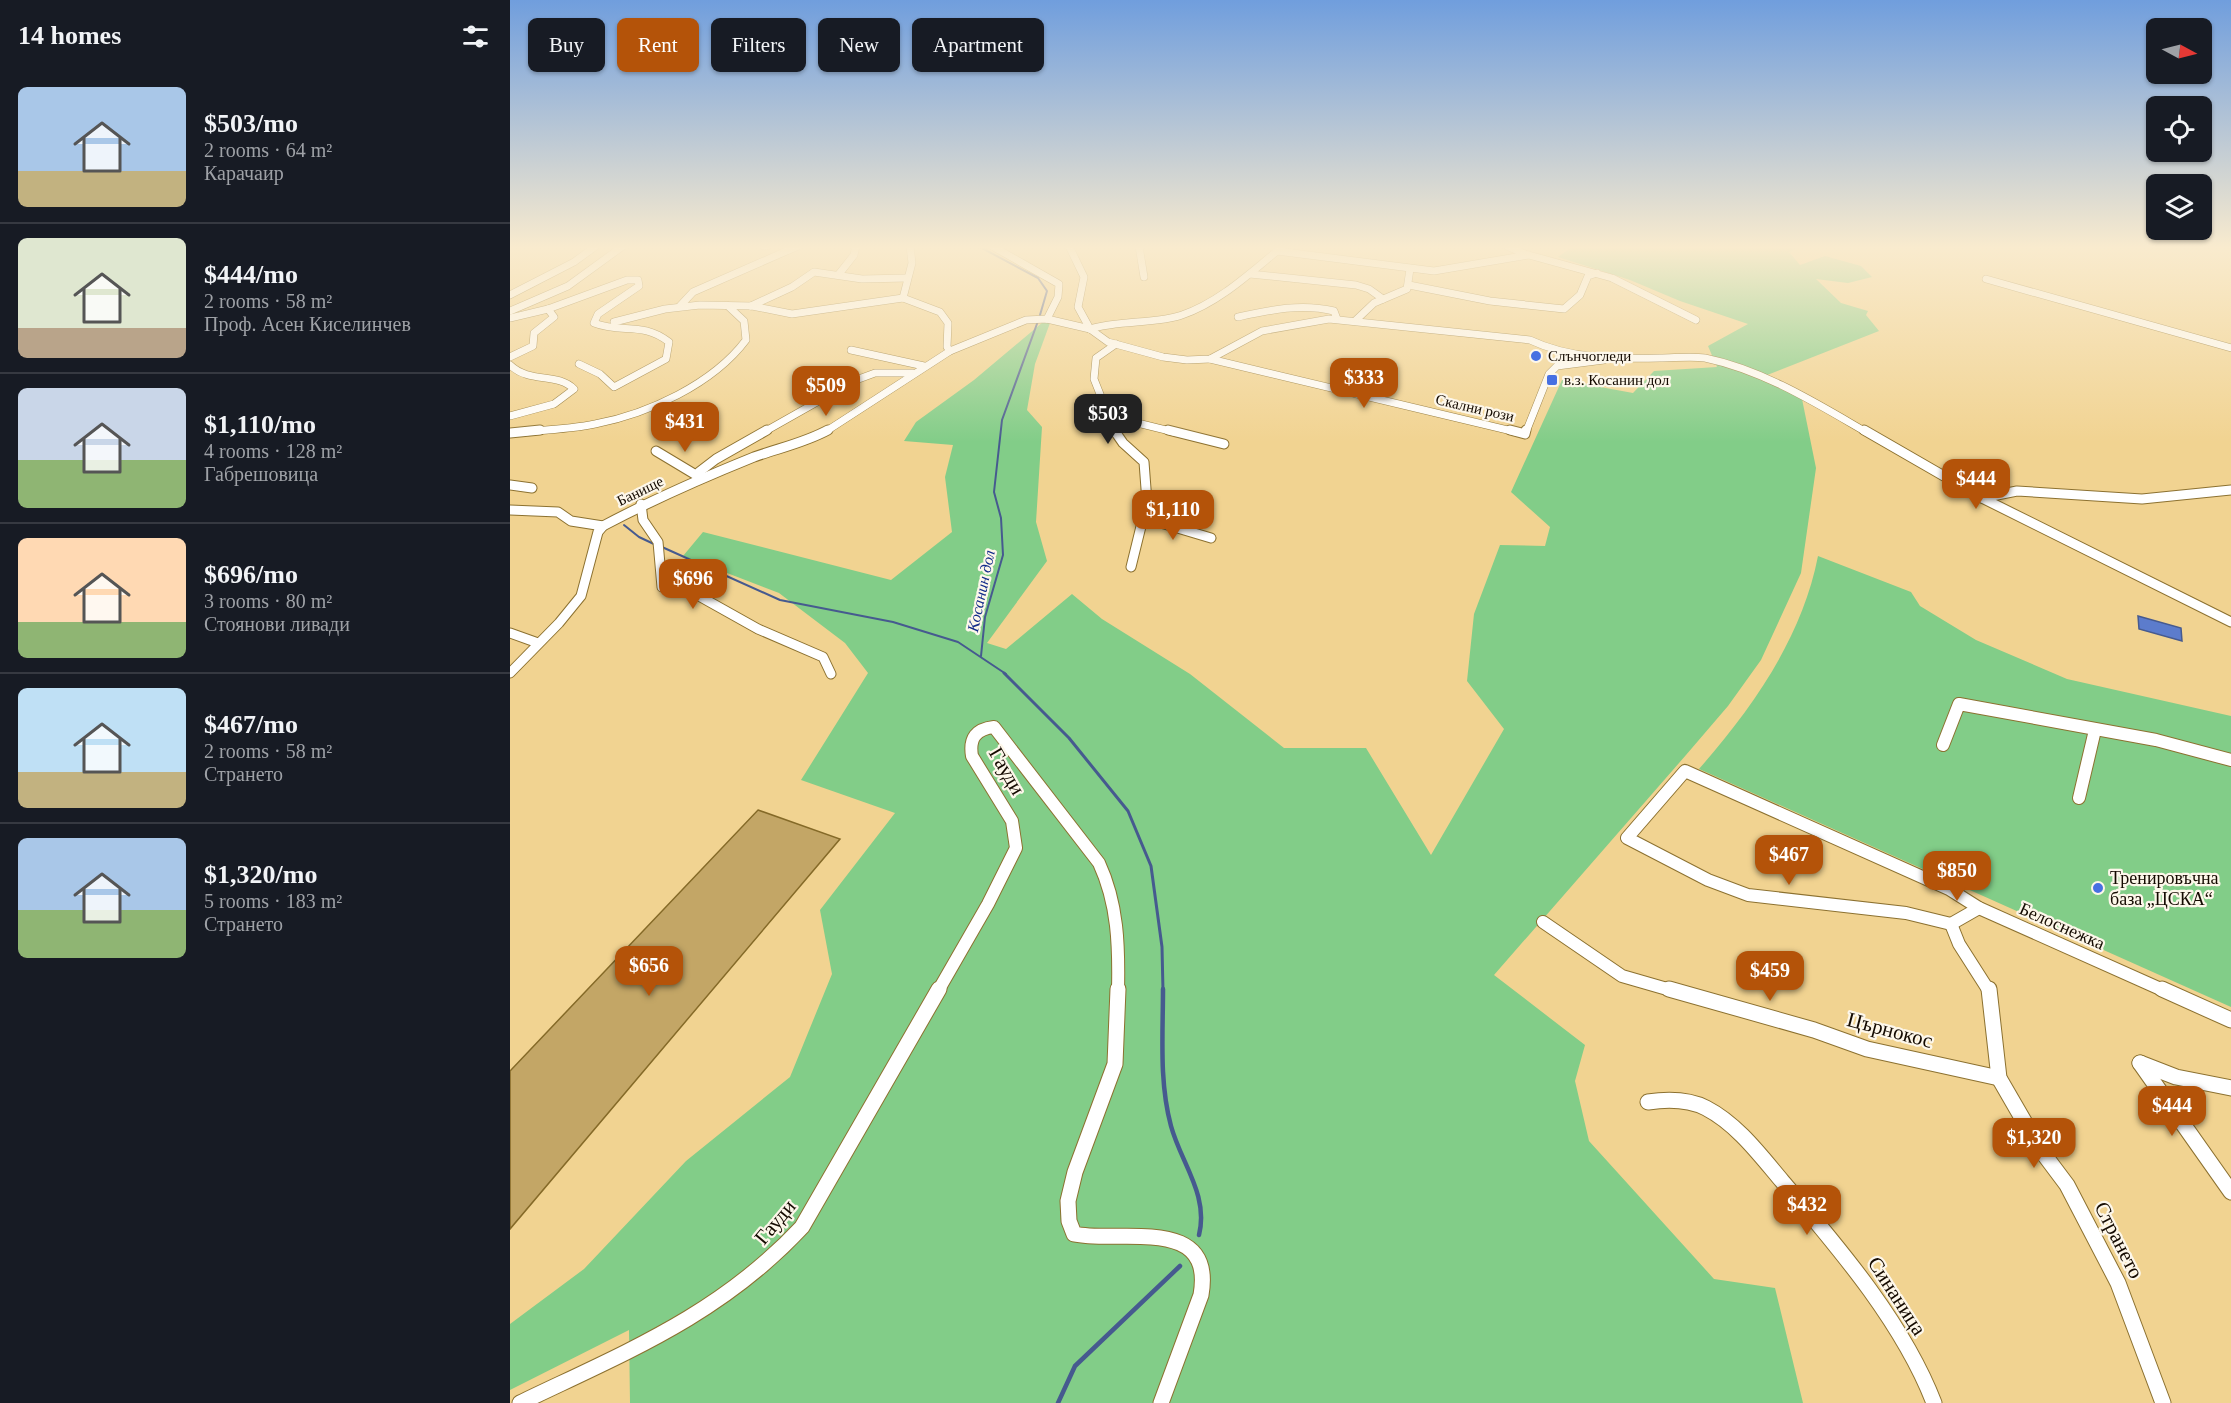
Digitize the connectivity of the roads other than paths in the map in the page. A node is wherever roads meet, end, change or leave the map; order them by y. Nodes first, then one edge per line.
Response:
1 (538, 311) edge
2 (550, 311) edge
3 (603, 311) edge
4 (658, 311) edge
5 (734, 311) edge
6 (771, 311) edge
7 (810, 311) edge
8 (939, 311) edge
9 (1051, 311) edge
10 (1080, 311) edge
11 (1190, 311) edge
12 (1262, 311) edge
13 (1334, 311) edge
14 (1363, 311) edge
15 (1681, 311) edge
16 (2101, 311) edge
17 (1238, 317) dead end
18 (510, 318) edge
19 (1047, 319) junction
20 (1337, 319) junction
21 (1696, 320) dead end
22 (1355, 321) junction
23 (600, 326) junction
24 (1090, 329) junction
25 (1116, 344) junction
26 (2231, 348) edge
27 (851, 350) dead end
28 (950, 351) junction
29 (510, 357) edge
30 (1210, 359) junction
31 (1615, 359) junction
32 (579, 364) dead end
33 (510, 365) edge
34 (924, 366) junction
35 (913, 372) junction
36 (510, 416) edge
37 (1109, 416) junction
38 (510, 433) edge
39 (1224, 444) dead end
40 (656, 451) dead end
41 (701, 478) junction
42 (510, 485) edge
43 (532, 488) dead end
44 (2231, 490) edge
45 (1982, 498) junction
46 (641, 504) junction
47 (510, 510) edge
48 (1144, 518) junction
49 (603, 526) junction
50 (1211, 538) dead end
51 (1131, 567) dead end
52 (2231, 622) edge
53 (510, 633) edge
54 (538, 643) junction
55 (510, 673) edge
56 (831, 674) dead end
57 (2095, 730) junction
58 (1943, 746) dead end
59 (2231, 760) edge
60 (2079, 798) dead end
61 (1979, 908) junction
62 (1543, 922) dead end
63 (1951, 924) junction
64 (2231, 1020) edge
65 (1999, 1078) junction
66 (2231, 1088) edge
67 (1648, 1102) dead end
68 (2231, 1192) edge
69 (520, 1403) edge
70 (1161, 1403) edge
71 (1934, 1403) edge
72 (2163, 1403) edge

1 - 18 street
2 - 29 street
3 - 23 street
4 - 23 street
5 - 38 street
6 - 7 street
8 - 28 street
9 - 19 street
10 - 24 street
11 - 24 street
12 - 17 street
13 - 20 street
14 - 22 street
15 - 21 street
16 - 26 street
19 - 24 street
19 - 28 street, Банище
20 - 22 street
20 - 30 street
22 - 31 street
23 - 32 street
24 - 25 street, Скални рози
25 - 30 street, Скални рози
25 - 37 street
27 - 34 street
28 - 34 street, Банище
30 - 31 street, Скални рози
31 - 45 street
33 - 36 street
34 - 35 street, Банище
35 - 41 street, Банище
35 - 41 street
37 - 39 street
37 - 48 street
40 - 41 street
41 - 46 street, Банище
42 - 43 street
44 - 45 street
45 - 52 street
46 - 49 street, Банище
46 - 56 street
47 - 49 street
48 - 50 street
48 - 51 street
49 - 54 street
53 - 54 street
54 - 55 street
57 - 58 street
57 - 59 street
57 - 60 street
61 - 63 street
61 - 63 street, Белоснежка
61 - 64 street, Белоснежка
62 - 65 street, Църнокос
63 - 65 street, Странето
65 - 72 street, Странето
66 - 68 street
67 - 71 street, Синаница
69 - 70 street, Гауди

